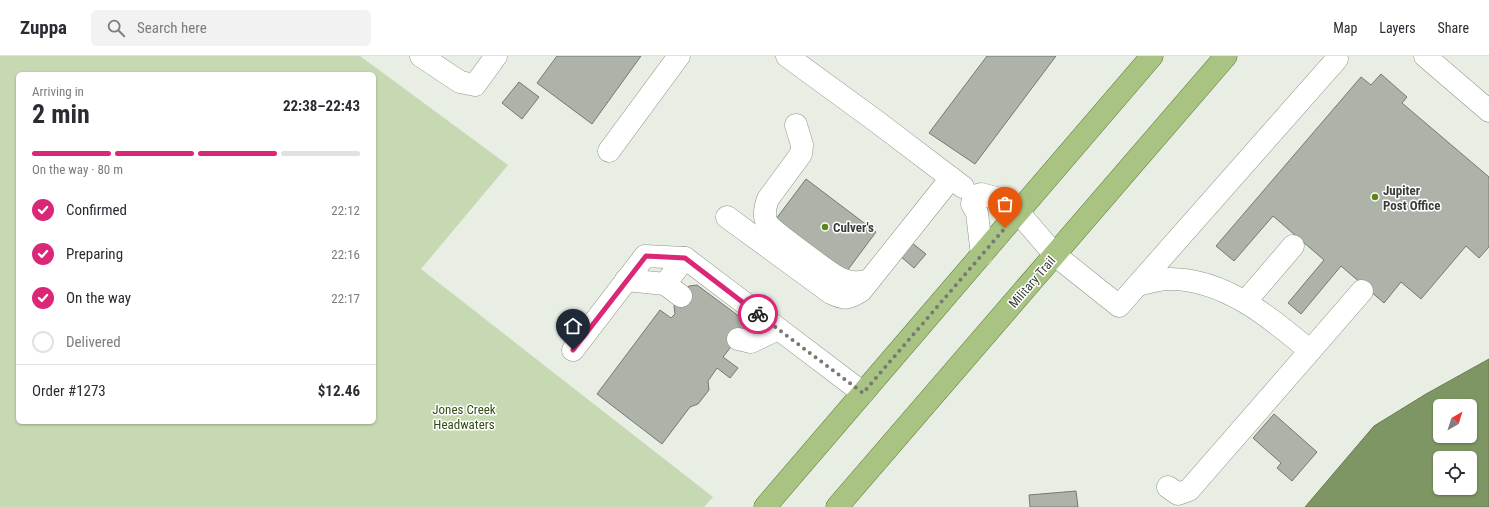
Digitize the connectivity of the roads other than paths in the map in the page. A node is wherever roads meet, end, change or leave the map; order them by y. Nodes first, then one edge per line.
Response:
1 (422, 56) edge
2 (496, 56) edge
3 (679, 56) edge
4 (787, 56) edge
5 (1152, 56) edge
6 (1226, 56) edge
7 (1425, 56) edge
8 (1337, 59) dead end
9 (1489, 111) edge
10 (796, 125) dead end
11 (609, 151) dead end
12 (951, 178) junction
13 (974, 196) junction
14 (1018, 212) junction
15 (727, 217) dead end
16 (768, 224) junction
17 (1293, 246) dead end
18 (770, 248) junction
19 (982, 255) junction
20 (1055, 255) junction
21 (685, 258) junction
22 (626, 280) junction
23 (868, 281) junction
24 (1138, 286) junction
25 (1362, 291) dead end
26 (1245, 302) junction
27 (778, 329) junction
28 (738, 339) dead end
29 (573, 350) dead end
30 (1310, 351) junction
31 (863, 393) junction
32 (1168, 487) dead end
33 (765, 507) edge
34 (837, 507) edge

1 - 2 street
3 - 11 street
4 - 12 street
5 - 14 main road
6 - 20 main road, Military Trail
7 - 9 street
8 - 24 street
10 - 16 street
12 - 13 street
12 - 23 street
13 - 14 street
13 - 19 street
14 - 19 main road
14 - 20 street
15 - 18 street
16 - 18 street
16 - 23 street
17 - 26 street
18 - 23 street
19 - 31 main road
20 - 24 street
20 - 34 main road, Military Trail
21 - 22 street
21 - 22 street
21 - 27 street
22 - 29 street
24 - 26 street
25 - 30 street
26 - 30 street
27 - 28 street
27 - 31 street
30 - 32 street
31 - 33 main road

